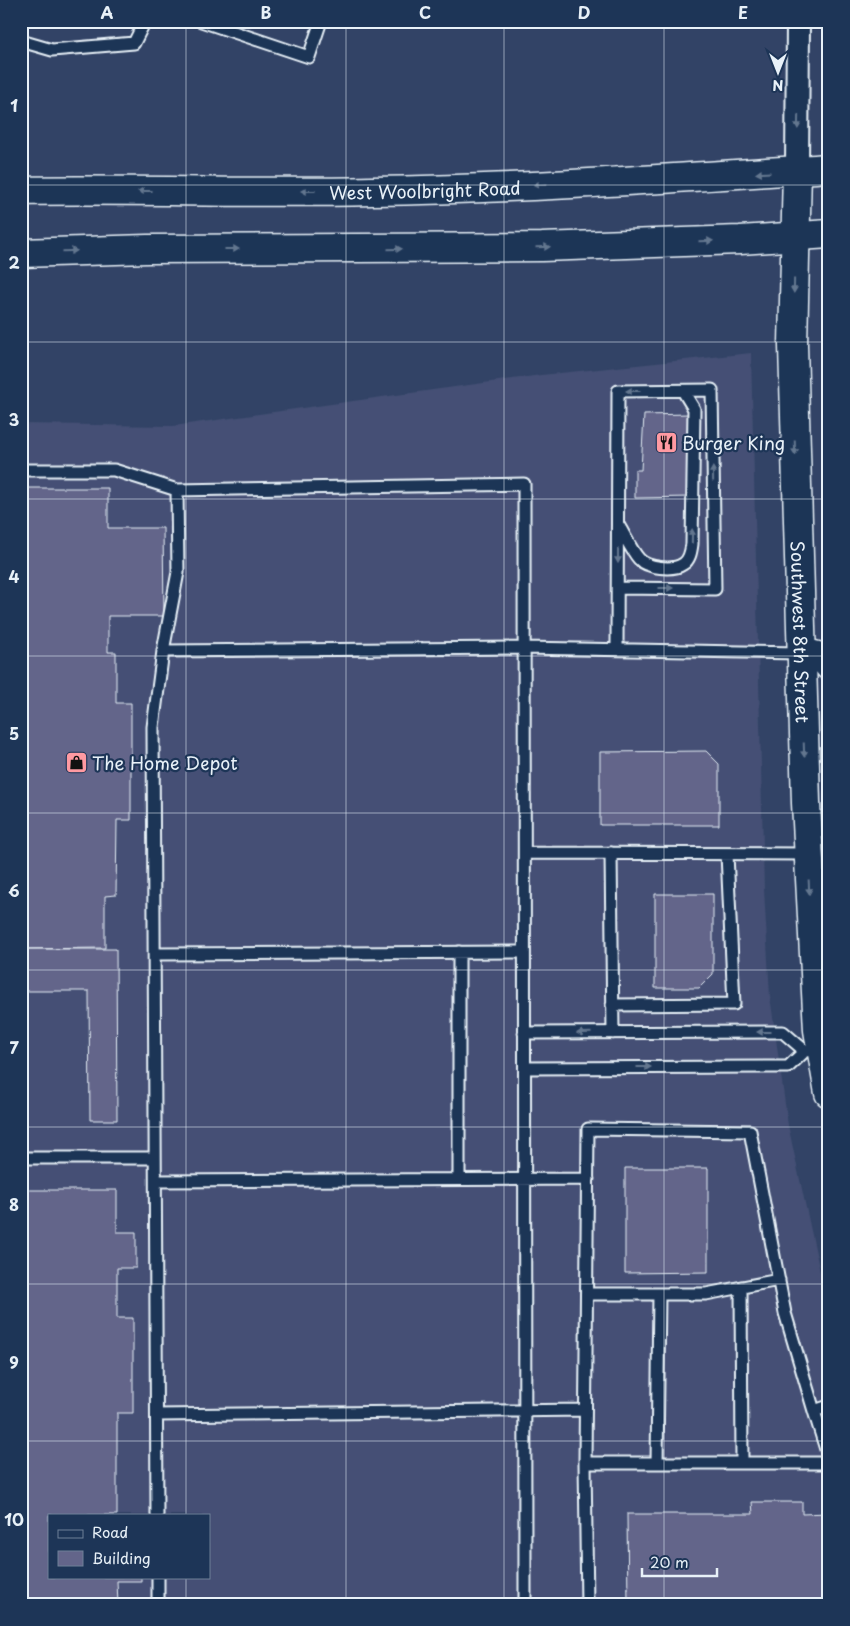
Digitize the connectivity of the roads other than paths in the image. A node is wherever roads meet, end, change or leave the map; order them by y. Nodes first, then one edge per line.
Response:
1 (145, 21) edge
2 (202, 21) edge
3 (320, 21) edge
4 (798, 21) edge
5 (21, 41) edge
6 (829, 168) edge
7 (797, 170) junction
8 (22, 191) edge
9 (829, 234) edge
10 (795, 237) junction
11 (21, 252) edge
12 (683, 391) junction
13 (21, 470) edge
14 (177, 490) junction
15 (618, 524) junction
16 (618, 588) junction
17 (523, 648) junction
18 (617, 649) junction
19 (163, 650) junction
20 (801, 653) junction
21 (829, 666) edge
22 (525, 853) junction
23 (611, 853) junction
24 (727, 854) junction
25 (808, 854) junction
26 (459, 952) junction
27 (524, 952) junction
28 (154, 954) junction
29 (612, 1005) junction
30 (613, 1033) junction
31 (524, 1034) junction
32 (818, 1049) edge
33 (525, 1068) junction
34 (829, 1093) edge
35 (21, 1158) edge
36 (155, 1158) junction
37 (459, 1178) junction
38 (525, 1178) junction
39 (588, 1179) junction
40 (156, 1181) junction
41 (779, 1280) junction
42 (741, 1287) junction
43 (587, 1294) junction
44 (659, 1294) junction
45 (829, 1406) edge
46 (525, 1410) junction
47 (586, 1410) junction
48 (814, 1410) junction
49 (157, 1415) junction
50 (829, 1459) edge
51 (585, 1462) junction
52 (657, 1462) junction
53 (742, 1462) junction
54 (829, 1462) edge
55 (157, 1514) edge
56 (158, 1578) edge
57 (158, 1605) edge
58 (525, 1605) edge
59 (587, 1605) edge

1 - 5 lane
2 - 3 lane
4 -> 7 street
6 - 7 main road, West Woolbright Road
7 -> 8 main road, West Woolbright Road
7 - 10 main road, Southwest 8th Street
9 - 10 main road
11 -> 10 main road
10 -> 20 main road, Southwest 8th Street
12 -> 15 lane
15 -> 12 lane
16 -> 12 lane
13 - 14 lane
14 - 17 lane
14 - 19 lane
15 -> 16 lane
16 - 18 lane
17 - 18 lane
17 - 19 lane
17 - 22 lane
18 - 20 lane
19 - 28 lane
20 - 21 main road
20 -> 25 main road, Southwest 8th Street
22 - 23 lane
22 - 27 lane
23 - 24 lane
23 - 29 lane
24 - 25 lane
24 - 29 lane
25 -> 32 main road, Southwest 8th Street
26 - 27 lane
26 - 28 lane
26 - 37 lane
27 - 31 lane
28 - 36 lane
29 - 30 lane
30 -> 31 lane
32 -> 30 lane
31 - 33 lane
33 -> 32 lane
32 - 34 main road, Southwest 8th Street
33 - 38 lane
35 - 36 lane
36 - 40 lane
37 - 38 lane
37 - 40 lane
38 - 39 lane
38 - 46 lane
39 - 41 lane
39 - 43 lane
40 - 49 lane
41 - 42 lane
41 - 48 lane
42 - 44 lane
42 - 53 lane
43 - 44 lane
43 - 47 lane
44 - 52 lane
45 - 48 lane
46 - 47 lane
46 - 49 lane
46 - 58 lane
47 - 51 lane
48 - 50 lane
49 - 55 lane
51 - 52 lane
51 - 59 lane
52 - 53 lane
53 - 54 lane
56 - 57 lane

